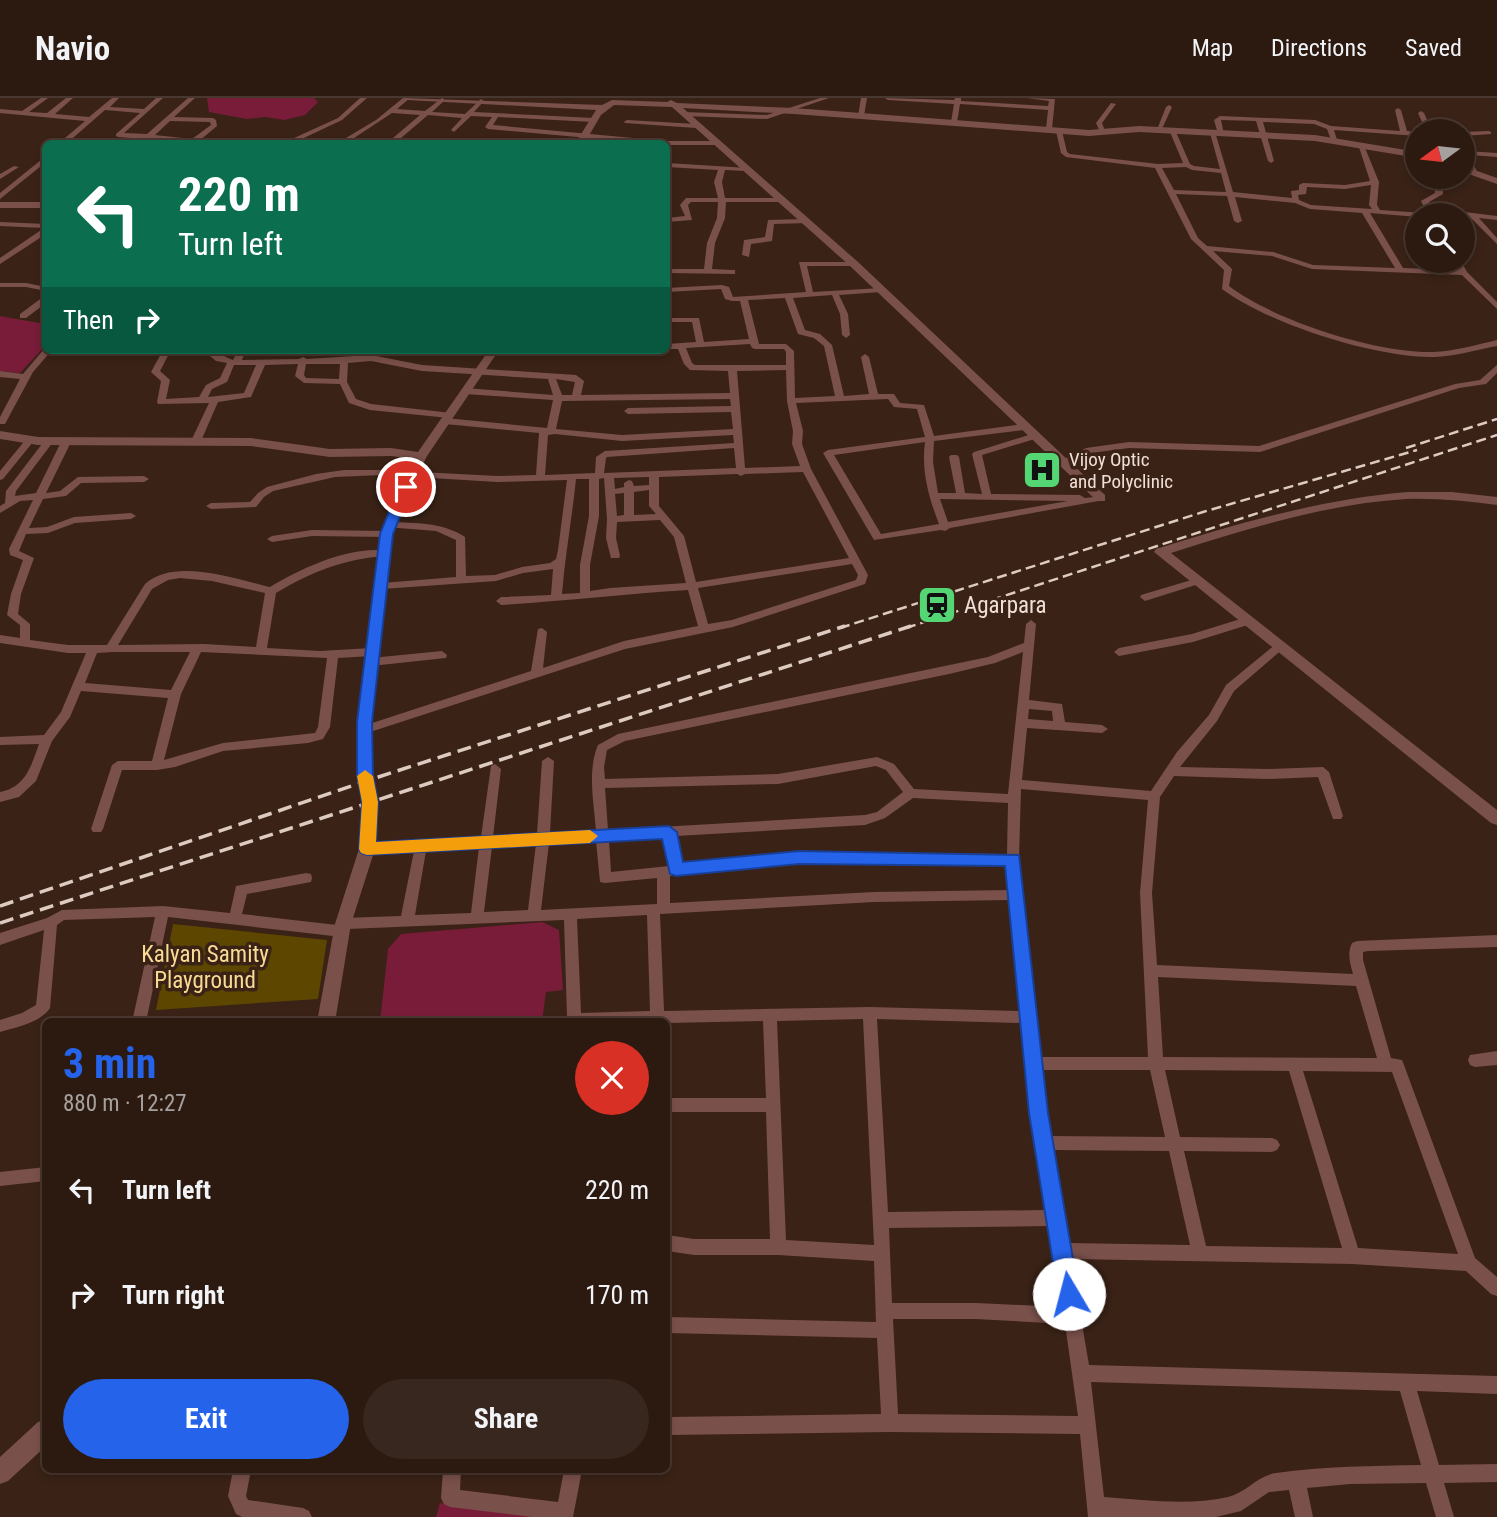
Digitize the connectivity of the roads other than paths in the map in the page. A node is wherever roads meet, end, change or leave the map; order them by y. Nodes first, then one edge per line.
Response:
1 (45, 98) edge
2 (70, 98) edge
3 (116, 98) edge
4 (160, 98) edge
5 (192, 98) edge
6 (364, 98) edge
7 (407, 98) edge
8 (826, 98) edge
9 (864, 98) edge
10 (888, 98) edge
11 (1030, 98) edge
12 (428, 99) edge
13 (1052, 99) edge
14 (442, 100) junction
15 (488, 100) edge
16 (958, 100) edge
17 (670, 101) edge
18 (611, 103) edge
19 (1113, 104) dead end
20 (1169, 107) dead end
21 (103, 108) junction
22 (1051, 108) junction
23 (1398, 110) dead end
24 (0, 111) edge
25 (144, 111) junction
26 (392, 111) junction
27 (794, 111) junction
28 (429, 112) junction
29 (23, 113) junction
30 (1421, 113) dead end
31 (684, 114) junction
32 (468, 115) junction
33 (48, 116) junction
34 (496, 116) junction
35 (861, 116) junction
36 (89, 119) junction
37 (168, 119) junction
38 (1424, 119) edge
39 (593, 120) junction
40 (1259, 121) junction
41 (627, 122) dead end
42 (954, 122) junction
43 (696, 126) junction
44 (1330, 128) junction
45 (454, 130) dead end
46 (1054, 130) junction
47 (1158, 131) junction
48 (627, 132) dead end
49 (1173, 132) junction
50 (1103, 133) junction
51 (1404, 133) joint
52 (1489, 133) dead end
53 (584, 134) junction
54 (1217, 134) junction
55 (1475, 134) edge
56 (118, 135) junction
57 (1264, 136) junction
58 (148, 137) junction
59 (65, 140) edge
60 (112, 140) edge
61 (145, 140) edge
62 (182, 140) edge
63 (195, 140) edge
64 (293, 140) edge
65 (345, 140) edge
66 (393, 140) edge
67 (581, 140) edge
68 (639, 140) edge
69 (1334, 140) junction
70 (712, 141) junction
71 (670, 143) edge
72 (1361, 144) junction
73 (1405, 152) edge
74 (1475, 152) edge
75 (1497, 155) edge
76 (42, 161) edge
77 (1271, 161) dead end
78 (670, 165) edge
79 (1187, 165) junction
80 (1158, 166) junction
81 (16, 167) dead end
82 (722, 168) junction
83 (746, 169) junction
84 (1223, 171) junction
85 (1475, 173) edge
86 (0, 177) edge
87 (1497, 181) edge
88 (1375, 182) junction
89 (1438, 189) edge
90 (1172, 192) junction
91 (1228, 194) junction
92 (0, 197) edge
93 (722, 200) junction
94 (780, 200) junction
95 (1296, 201) junction
96 (1426, 203) edge
97 (0, 205) edge
98 (42, 205) edge
99 (1364, 210) junction
100 (1377, 211) junction
101 (1405, 213) edge
102 (1475, 215) edge
103 (1475, 218) edge
104 (1497, 218) edge
105 (670, 220) edge
106 (805, 221) junction
107 (1238, 221) dead end
108 (0, 224) edge
109 (42, 228) edge
110 (42, 231) edge
111 (27, 242) junction
112 (42, 242) edge
113 (1497, 242) edge
114 (0, 247) edge
115 (1203, 248) junction
116 (746, 255) dead end
117 (0, 262) edge
118 (854, 264) junction
119 (670, 271) edge
120 (1401, 271) junction
121 (1405, 271) edge
122 (708, 272) junction
123 (732, 272) dead end
124 (1464, 273) edge
125 (1, 286) edge
126 (42, 288) edge
127 (670, 290) edge
128 (881, 290) junction
129 (834, 292) junction
130 (810, 294) junction
131 (788, 295) junction
132 (743, 298) junction
133 (42, 302) edge
134 (1497, 307) edge
135 (23, 316) dead end
136 (670, 320) edge
137 (846, 335) dead end
138 (752, 341) junction
139 (1497, 343) edge
140 (699, 344) junction
141 (681, 346) junction
142 (670, 347) edge
143 (45, 354) edge
144 (165, 354) edge
145 (212, 354) edge
146 (240, 354) edge
147 (335, 354) edge
148 (492, 354) edge
149 (864, 357) dead end
150 (303, 360) junction
151 (332, 360) junction
152 (344, 361) junction
153 (262, 362) junction
154 (791, 367) junction
155 (732, 368) junction
156 (1497, 368) edge
157 (481, 371) junction
158 (0, 374) edge
159 (551, 376) junction
160 (26, 377) junction
161 (343, 382) junction
162 (465, 391) junction
163 (733, 396) junction
164 (874, 396) junction
165 (839, 397) junction
166 (558, 398) junction
167 (576, 398) junction
168 (202, 400) junction
169 (214, 400) junction
170 (790, 401) junction
171 (734, 409) junction
172 (628, 411) dead end
173 (447, 418) junction
174 (1024, 427) junction
175 (0, 429) edge
176 (548, 432) junction
177 (737, 432) junction
178 (1035, 436) junction
179 (930, 439) junction
180 (30, 440) junction
181 (197, 441) junction
182 (48, 442) junction
183 (65, 442) junction
184 (738, 445) junction
185 (421, 456) junction
186 (954, 457) dead end
187 (1063, 462) junction
188 (806, 469) junction
189 (412, 473) junction
190 (741, 473) junction
191 (629, 475) junction
192 (654, 475) junction
193 (601, 476) junction
194 (0, 477) edge
195 (572, 477) junction
196 (540, 478) junction
197 (144, 479) dead end
198 (653, 487) junction
199 (629, 489) junction
200 (610, 492) junction
201 (38, 496) junction
202 (934, 496) junction
203 (961, 496) junction
204 (987, 496) junction
205 (1096, 498) junction
206 (1497, 501) edge
207 (9, 502) junction
208 (211, 506) dead end
209 (0, 510) edge
210 (131, 516) dead end
211 (662, 517) junction
212 (629, 518) junction
213 (611, 519) junction
214 (945, 528) junction
215 (388, 530) junction
216 (23, 531) junction
217 (272, 539) dead end
218 (386, 553) junction
219 (615, 556) dead end
220 (854, 560) junction
221 (559, 563) junction
222 (461, 580) junction
223 (1198, 581) junction
224 (382, 586) junction
225 (691, 586) junction
226 (271, 591) junction
227 (585, 596) junction
228 (1145, 597) dead end
229 (556, 598) junction
230 (501, 601) dead end
231 (1247, 621) junction
232 (1031, 624) dead end
233 (704, 629) junction
234 (541, 632) dead end
235 (0, 639) edge
236 (25, 642) junction
237 (1027, 646) junction
238 (1280, 647) junction
239 (197, 648) junction
240 (93, 650) junction
241 (109, 650) junction
242 (261, 652) junction
243 (1119, 652) dead end
244 (333, 654) junction
245 (442, 655) dead end
246 (372, 657) junction
247 (536, 675) junction
248 (79, 687) junction
249 (175, 694) junction
250 (1024, 704) junction
251 (1022, 723) junction
252 (1059, 727) junction
253 (1102, 729) dead end
254 (364, 730) junction
255 (47, 739) junction
256 (0, 741) edge
257 (548, 761) dead end
258 (157, 766) junction
259 (495, 769) dead end
260 (1170, 771) junction
261 (599, 784) junction
262 (1015, 792) junction
263 (911, 793) junction
264 (1154, 796) junction
265 (0, 797) edge
266 (1336, 816) dead end
267 (1497, 819) edge
268 (97, 829) dead end
269 (669, 832) junction
270 (602, 835) junction
271 (543, 839) junction
272 (486, 841) junction
273 (421, 846) junction
274 (367, 849) junction
275 (1013, 859) junction
276 (670, 870) junction
277 (306, 878) dead end
278 (1016, 895) junction
279 (659, 909) junction
280 (163, 911) junction
281 (570, 914) junction
282 (534, 916) junction
283 (235, 918) junction
284 (477, 919) junction
285 (407, 921) junction
286 (51, 922) junction
287 (343, 928) junction
288 (0, 939) edge
289 (1497, 941) edge
290 (1151, 971) junction
291 (1361, 980) junction
292 (870, 1013) junction
293 (771, 1015) junction
294 (657, 1016) junction
295 (1027, 1017) junction
296 (140, 1018) edge
297 (327, 1018) edge
298 (573, 1018) edge
299 (623, 1018) edge
300 (0, 1026) edge
301 (1497, 1058) edge
302 (1475, 1060) dead end
303 (1032, 1063) junction
304 (1156, 1064) junction
305 (1294, 1065) junction
306 (1386, 1065) junction
307 (670, 1105) edge
308 (774, 1105) junction
309 (1044, 1143) junction
310 (1173, 1144) junction
311 (1272, 1145) dead end
312 (42, 1174) edge
313 (0, 1179) edge
314 (1056, 1218) junction
315 (879, 1220) junction
316 (670, 1243) edge
317 (778, 1247) junction
318 (1063, 1251) junction
319 (882, 1254) junction
320 (1200, 1254) junction
321 (1352, 1256) junction
322 (1469, 1263) junction
323 (1497, 1288) edge
324 (884, 1311) junction
325 (1072, 1316) junction
326 (670, 1325) edge
327 (884, 1330) junction
328 (1082, 1373) junction
329 (1406, 1381) junction
330 (1497, 1385) edge
331 (890, 1423) junction
332 (1088, 1425) junction
333 (670, 1426) edge
334 (42, 1434) edge
335 (0, 1472) edge
336 (1433, 1472) junction
337 (241, 1473) edge
338 (452, 1473) edge
339 (572, 1473) edge
340 (1497, 1473) edge
341 (1296, 1480) junction
342 (1097, 1512) edge
343 (565, 1515) edge
344 (303, 1517) edge
345 (1304, 1517) edge
346 (1445, 1517) edge

1 - 29 street
2 - 33 street
3 - 21 street
4 - 25 street
5 - 37 street
6 - 64 street
7 - 12 street
7 - 26 street
8 - 27 street
9 - 35 street
10 - 16 street
11 - 13 street
12 - 14 street
13 - 22 street
14 - 15 street
14 - 28 street
15 - 18 street
15 - 32 street
16 - 22 street
16 - 42 street
17 - 18 street
17 - 27 street
17 - 31 street
18 - 39 street
19 - 50 street
20 - 47 street
21 - 25 street
21 - 36 street
22 - 46 street
23 - 51 street
24 - 29 street
25 - 56 street
26 - 28 street
26 - 65 street
27 - 31 street
27 - 35 street
28 - 32 street
28 - 66 street
29 - 33 street
30 - 38 street
31 - 43 street
32 - 34 street
32 - 45 street
33 - 36 street
34 - 39 street
34 - 53 street
35 - 42 street
36 - 59 street
37 - 58 street
37 - 63 street
39 - 53 street
40 - 44 street
40 - 54 street
40 - 57 street
41 - 43 street
42 - 46 street
43 - 70 street
44 - 51 street
44 - 69 street
46 - 50 street
46 - 80 street
47 - 49 street
47 - 50 street
48 - 70 street
49 - 54 street
49 - 79 street
52 - 55 street
53 - 67 street
53 - 68 street
54 - 57 street
54 - 84 street
56 - 58 street
56 - 60 street
57 - 69 street
57 - 77 street
58 - 61 street
58 - 62 street
69 - 72 street
70 - 71 street
70 - 83 street
72 - 73 street
72 - 88 street
74 - 75 street
76 - 92 street
78 - 82 street
79 - 80 street
79 - 84 street
80 - 90 street
81 - 86 street
82 - 83 street
82 - 93 street
83 - 94 street
84 - 91 street
85 - 87 street
88 - 95 street
88 - 100 street
89 - 96 street
90 - 91 street
90 - 115 street
91 - 95 street
91 - 107 street
93 - 94 street
93 - 105 street
93 - 122 street
94 - 106 street
95 - 99 street
97 - 98 street
99 - 100 street
99 - 120 street
100 - 101 street
102 - 104 street
103 - 113 street
106 - 116 street
106 - 118 street
108 - 109 street
110 - 111 street
111 - 112 street
111 - 114 street
111 - 117 street
115 - 120 street
115 - 139 street
118 - 128 street
118 - 130 street
119 - 122 street
120 - 121 street
122 - 123 street
124 - 134 street
125 - 126 street
127 - 132 street
128 - 129 street
128 - 174 street
129 - 130 street
129 - 137 street
130 - 131 street
131 - 132 street
131 - 165 street
132 - 138 street
133 - 135 street
136 - 140 street
138 - 140 street
138 - 154 street
140 - 141 street
141 - 142 street
141 - 155 street
143 - 160 street
144 - 168 street
145 - 168 street
146 - 153 street
147 - 151 street
148 - 157 street
149 - 164 street
150 - 151 street
150 - 153 street
150 - 161 street
151 - 152 street
152 - 157 street
152 - 161 street
153 - 169 street
154 - 155 street
154 - 170 street
155 - 163 street
156 - 187 street
157 - 159 street
157 - 162 street
158 - 160 street
159 - 166 street
159 - 167 street
160 - 175 street
161 - 173 street
162 - 166 street
162 - 173 street
163 - 167 street
163 - 171 street
164 - 165 street
164 - 179 street
165 - 170 street
166 - 167 street
166 - 176 street
168 - 169 street
169 - 181 street
170 - 188 street
171 - 172 street
171 - 177 street
173 - 176 street
173 - 185 street
174 - 178 street
174 - 179 street
175 - 180 street
176 - 177 street
176 - 196 street
177 - 184 street
178 - 187 street
178 - 204 street
179 - 202 street
179 - 214 street
180 - 182 street
180 - 194 street
181 - 183 street
181 - 185 street
182 - 183 street
182 - 207 street
183 - 201 street
184 - 190 street
184 - 193 street
185 - 189 street
186 - 203 street
187 - 205 street
188 - 190 street
188 - 220 street
189 - 196 street
189 - 208 street
189 - 215 street
190 - 192 street
191 - 192 street
191 - 193 street
191 - 199 street
192 - 198 street
193 - 195 street
193 - 200 street
193 - 227 street
195 - 196 street
195 - 221 street
197 - 201 street
198 - 199 street
198 - 211 street
199 - 200 street
199 - 212 street
200 - 213 street
201 - 207 street
201 - 216 street
202 - 203 street
202 - 214 street
203 - 204 street
204 - 205 street
205 - 214 street
206 - 223 street
207 - 209 street
210 - 216 street
211 - 212 street
211 - 225 street
212 - 213 street
213 - 219 street
215 - 217 street
215 - 218 street
215 - 222 street
216 - 236 street
218 - 224 street
218 - 226 street
220 - 225 street
220 - 233 street
221 - 222 street
221 - 229 street
222 - 224 street
223 - 228 street
223 - 231 street
224 - 246 street
225 - 227 street
225 - 233 street
226 - 241 street
226 - 242 street
227 - 229 street
229 - 230 street
231 - 238 street
231 - 243 street
232 - 237 street
233 - 247 street
234 - 247 street
235 - 236 street
236 - 240 street
237 - 250 street
237 - 261 street
238 - 260 street
238 - 267 street
239 - 241 street
239 - 242 street
239 - 249 street
240 - 241 street
240 - 248 street
242 - 244 street
244 - 246 street
244 - 258 street
245 - 246 street
246 - 254 street
247 - 254 street
248 - 249 street
248 - 255 street
249 - 258 street
250 - 251 street
250 - 252 street
251 - 252 street
251 - 262 street
252 - 253 street
254 - 274 street
255 - 256 street
255 - 265 street
257 - 271 street
258 - 268 street
259 - 272 street
260 - 264 street
260 - 266 street
261 - 263 street
261 - 270 street
262 - 263 street
262 - 264 street
262 - 275 street
263 - 269 street
264 - 290 street
269 - 270 street
269 - 276 street
270 - 271 street
270 - 276 street
271 - 272 street
271 - 282 street
272 - 273 street
272 - 284 street
273 - 274 street
273 - 285 street
274 - 287 street
275 - 276 street
275 - 278 street
276 - 279 street
277 - 283 street
278 - 279 street
278 - 295 street
279 - 281 street
279 - 294 street
280 - 283 street
280 - 286 street
280 - 296 street
281 - 282 street
281 - 298 street
282 - 284 street
283 - 287 street
284 - 285 street
285 - 287 street
286 - 288 street
286 - 300 street
287 - 297 street
289 - 291 street
290 - 291 street
290 - 304 street
291 - 306 street
292 - 293 street
292 - 295 street
292 - 315 street
293 - 294 street
293 - 308 street
294 - 299 street
295 - 303 street
301 - 302 street
303 - 304 street
303 - 309 street
304 - 305 street
304 - 310 street
305 - 306 street
305 - 321 street
306 - 322 street
307 - 308 street
308 - 317 street
309 - 310 street
309 - 314 street
310 - 311 street
310 - 320 street
312 - 313 street
314 - 315 street
314 - 318 street
315 - 319 street
316 - 317 street
317 - 319 street
318 - 320 street
318 - 325 street
319 - 324 street
320 - 321 street
321 - 322 street
322 - 323 street
324 - 325 street
324 - 327 street
325 - 328 street
326 - 327 street
327 - 331 street
328 - 329 street
328 - 332 street
329 - 330 street
329 - 336 street
331 - 332 street
331 - 333 street
332 - 342 street
334 - 335 street
336 - 340 street
336 - 341 street
336 - 346 street
337 - 344 street
338 - 343 street
339 - 343 street
341 - 342 street
341 - 345 street

